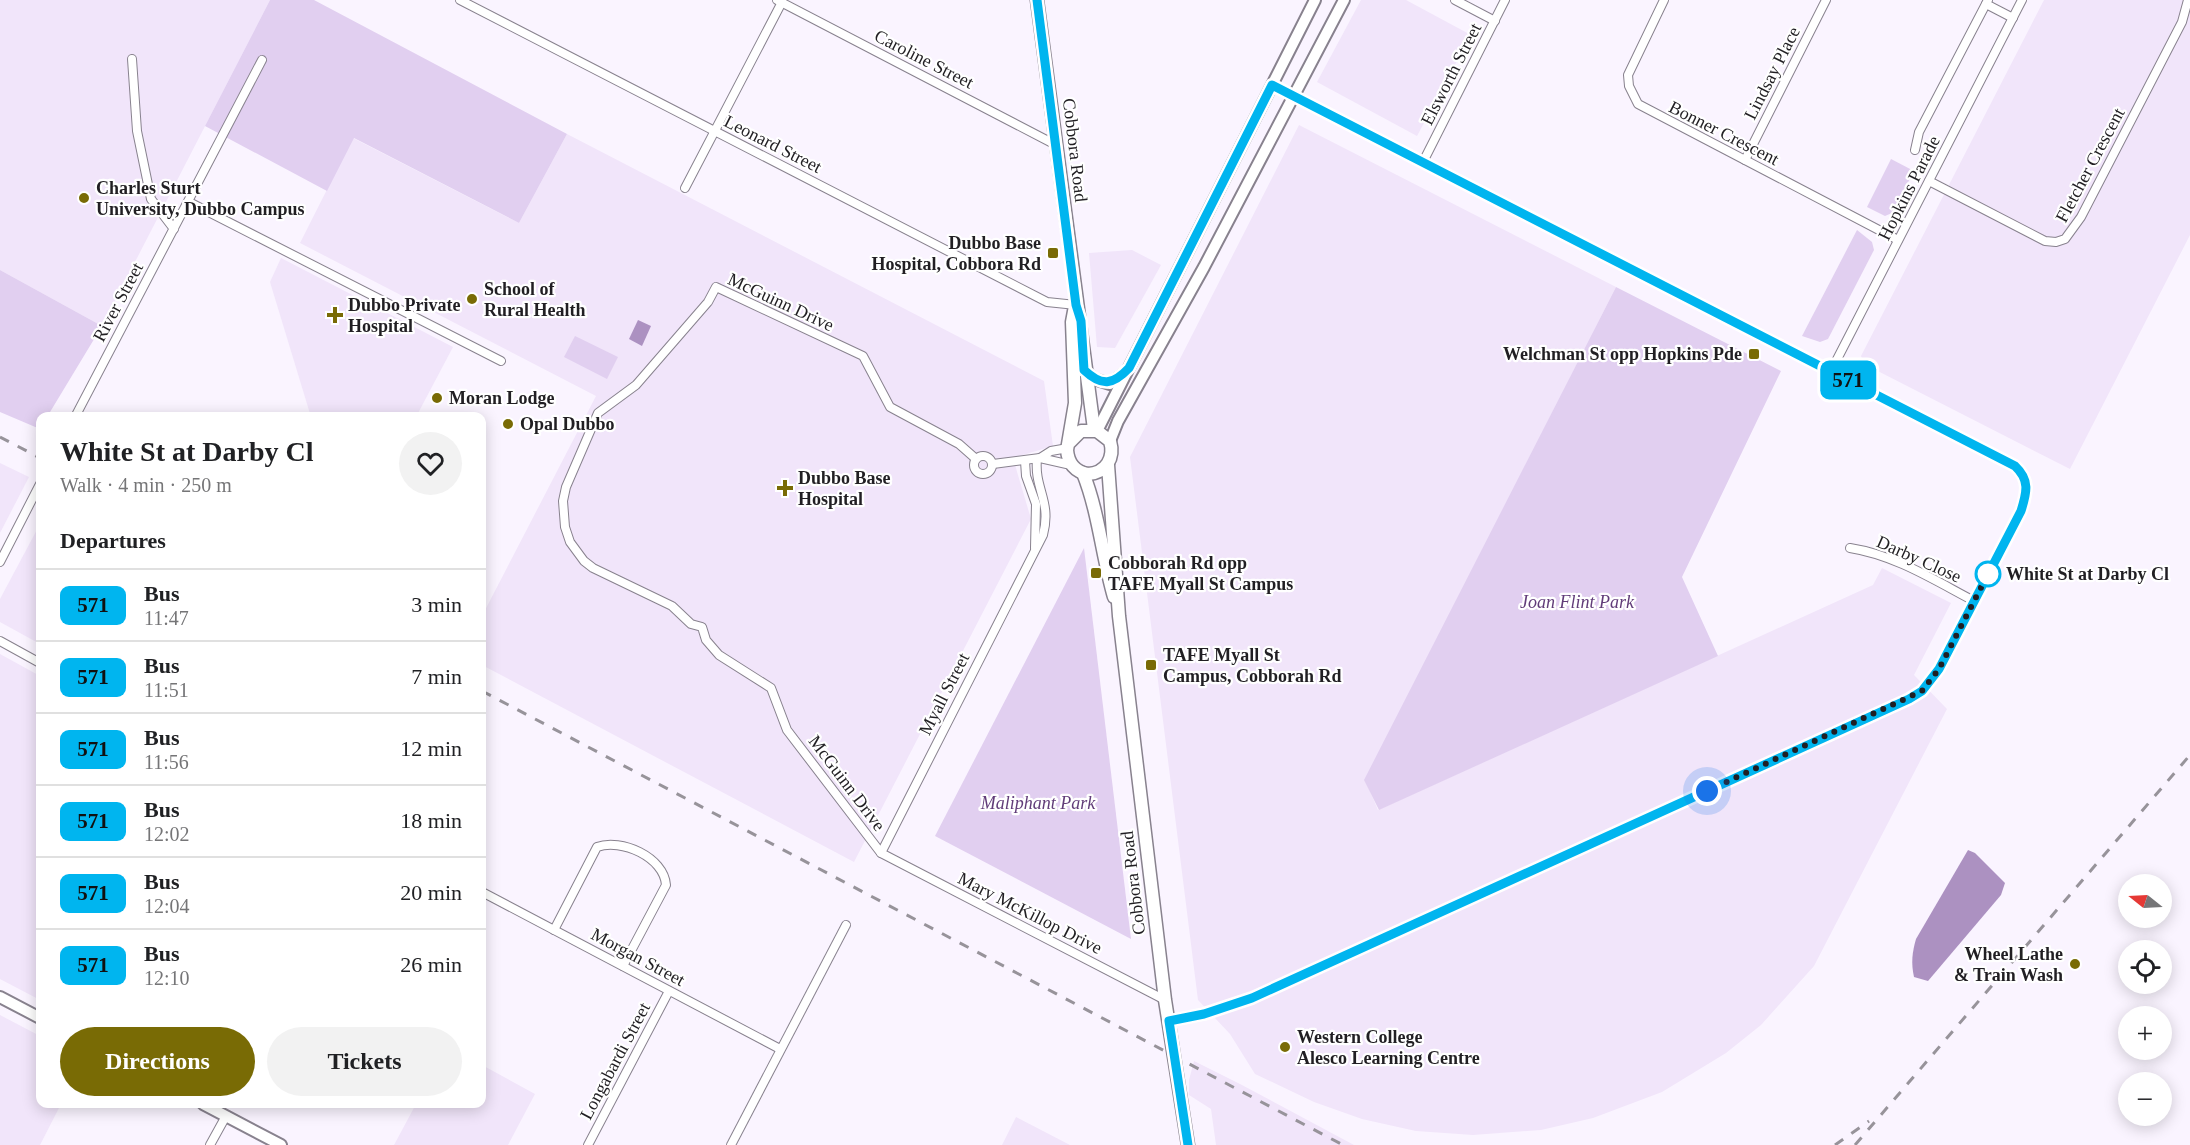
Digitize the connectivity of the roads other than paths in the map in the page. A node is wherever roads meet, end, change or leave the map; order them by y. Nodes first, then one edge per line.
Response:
1 (460, 0) edge
2 (1037, 0) edge
3 (1344, 0) edge
4 (1455, 0) edge
5 (1505, 0) edge
6 (1664, 0) edge
7 (1826, 0) edge
8 (2022, 0) edge
9 (2187, 0) edge
10 (780, 1) edge
11 (1314, 1) edge
12 (1987, 2) edge
13 (2013, 18) junction
14 (1495, 21) junction
15 (132, 59) dead end
16 (262, 60) dead end
17 (1272, 85) junction
18 (1294, 97) junction
19 (715, 131) junction
20 (1056, 145) junction
21 (1915, 150) dead end
22 (1745, 160) junction
23 (1423, 162) junction
24 (1929, 181) junction
25 (686, 188) dead end
26 (189, 202) junction
27 (174, 229) junction
28 (1898, 240) junction
29 (1076, 305) junction
30 (501, 361) dead end
31 (1129, 368) junction
32 (1084, 370) junction
33 (1831, 371) junction
34 (78, 412) edge
35 (1096, 430) junction
36 (1110, 441) junction
37 (1068, 446) junction
38 (976, 459) junction
39 (1038, 459) junction
40 (1025, 460) junction
41 (993, 464) junction
42 (1071, 465) junction
43 (1108, 465) junction
44 (1083, 473) junction
45 (36, 492) edge
46 (1850, 548) dead end
47 (1035, 549) junction
48 (0, 562) edge
49 (1974, 601) junction
50 (1119, 616) junction
51 (0, 641) edge
52 (36, 661) edge
53 (881, 853) junction
54 (486, 894) edge
55 (846, 925) dead end
56 (554, 930) junction
57 (623, 966) junction
58 (669, 991) junction
59 (0, 997) edge
60 (1166, 1000) junction
61 (36, 1016) edge
62 (1169, 1021) junction
63 (780, 1049) junction
64 (213, 1108) edge
65 (226, 1116) junction
66 (210, 1145) edge
67 (281, 1145) edge
68 (588, 1145) edge
69 (731, 1145) edge
70 (1188, 1145) edge

1 - 19 street, Leonard Street
2 - 20 main road, Cobbora Road
3 - 18 street
4 - 14 street
5 - 14 street, Elsworth Street
6 - 22 street, Bonner Crescent
7 - 22 street, Lindsay Place
8 - 13 street, Hopkins Parade
9 - 24 street, Fletcher Crescent
10 - 19 street
10 - 20 street, Caroline Street
11 - 17 street
12 - 13 street, Hopkins Parade
12 - 21 street, Hopkins Parade
13 - 24 street, Hopkins Parade
14 - 23 street, Elsworth Street
15 - 27 street
16 - 26 street, River Street
17 - 18 street
17 - 31 street
18 - 23 street
18 - 36 street
19 - 25 street
19 - 29 street, Leonard Street
20 - 29 main road, Cobbora Road
22 - 28 street, Bonner Crescent
23 - 33 street
24 - 28 street, Hopkins Parade
26 - 27 street, River Street
26 - 30 street
27 - 34 street, River Street
28 - 33 street, Hopkins Parade
29 - 32 main road, Cobbora Road
29 - 37 main road, Cobbora Road
31 - 32 street
31 - 35 street
32 - 35 main road, Cobbora Road
33 - 49 street
35 - 36 main road
35 - 37 main road
36 - 43 main road
37 - 39 street
37 - 42 main road
38 - 41 street
38 - 41 street
38 - 53 street, McGuinn Drive
39 - 40 street
39 - 42 street
39 - 47 street, Myall Street
40 - 41 street
40 - 47 street, Myall Street
42 - 44 main road
43 - 44 main road
43 - 50 main road, Cobbora Road
44 - 50 main road, Cobbora Road
45 - 48 street
46 - 49 street, Darby Close
47 - 53 street, Myall Street
49 - 62 street
50 - 60 main road, Cobbora Road
51 - 52 street
53 - 60 street, Mary McKillop Drive
54 - 56 street, Morgan Street
55 - 63 street
56 - 57 street, Morgan Street
56 - 57 street
57 - 58 street, Morgan Street
58 - 63 street, Morgan Street
58 - 68 street, Longabardi Street
59 - 61 street
60 - 62 main road, Cobbora Road
62 - 70 main road, Cobbora Road
63 - 69 street
64 - 65 street
65 - 66 street
65 - 67 street

